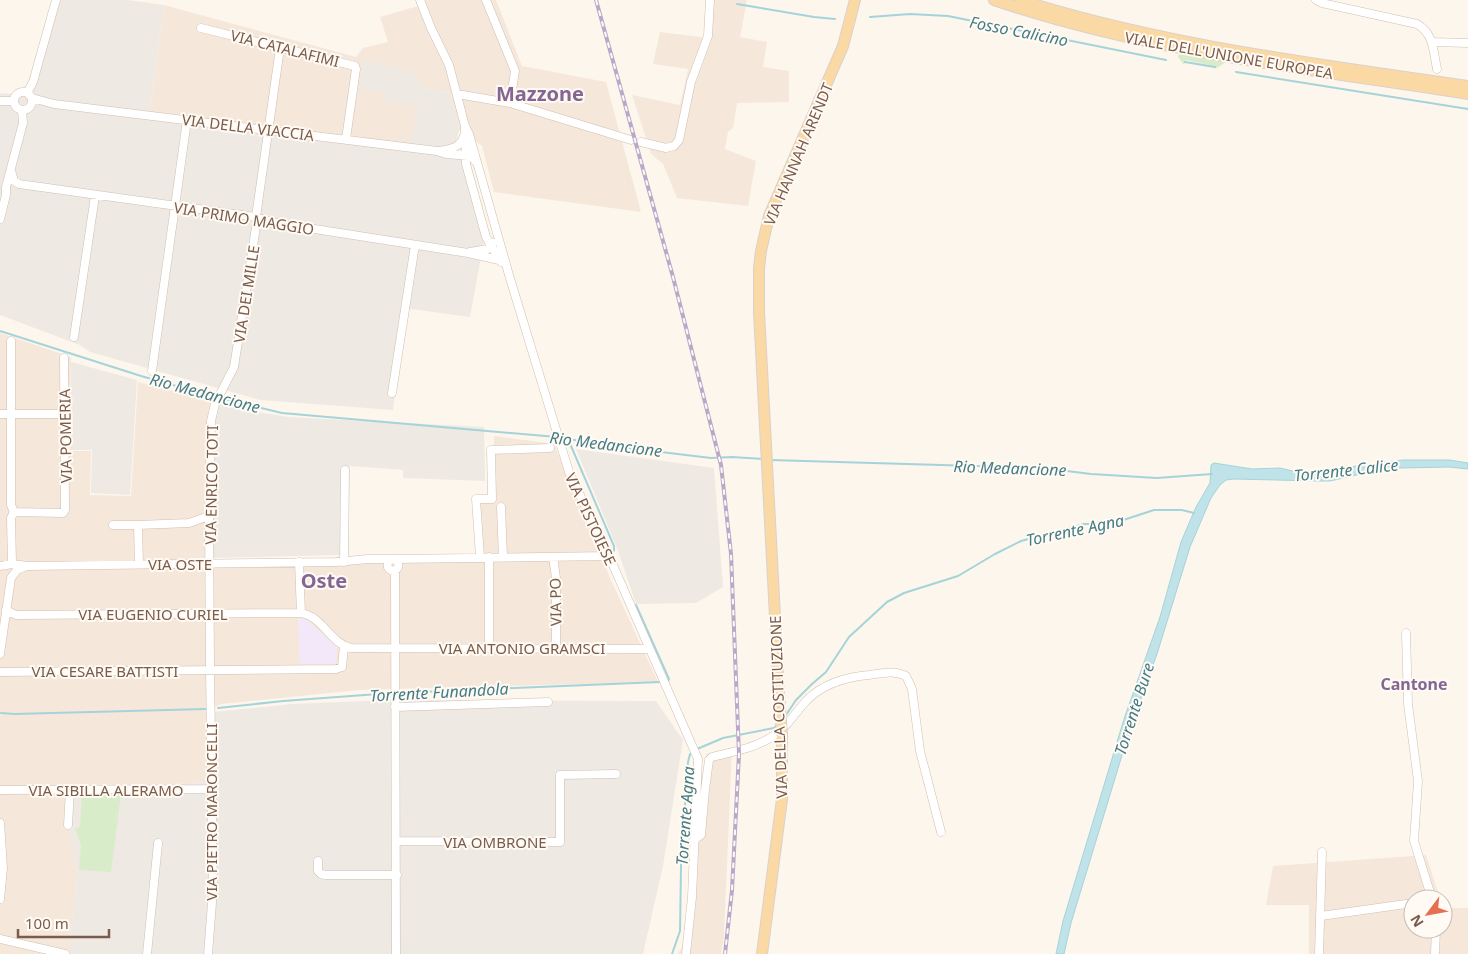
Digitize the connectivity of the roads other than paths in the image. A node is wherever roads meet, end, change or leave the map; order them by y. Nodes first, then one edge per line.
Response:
1 (56, 0) edge
2 (420, 0) edge
3 (486, 0) edge
4 (705, 0) edge
5 (710, 0) edge
6 (994, 0) edge
7 (1020, 0) edge
8 (1316, 0) edge
9 (854, 1) edge
10 (709, 20) junction
11 (201, 28) dead end
12 (1432, 42) junction
13 (1468, 43) edge
14 (280, 48) junction
15 (1437, 69) dead end
16 (1468, 86) edge
17 (457, 94) junction
18 (1468, 94) edge
19 (29, 95) junction
20 (0, 101) edge
21 (14, 101) junction
22 (510, 103) junction
23 (22, 111) junction
24 (187, 120) junction
25 (465, 126) junction
26 (270, 129) junction
27 (346, 140) junction
28 (631, 140) dead end
29 (642, 142) dead end
30 (438, 151) junction
31 (465, 156) junction
32 (476, 162) junction
33 (11, 172) junction
34 (19, 184) junction
35 (6, 195) junction
36 (95, 196) junction
37 (175, 207) junction
38 (256, 217) junction
39 (0, 219) edge
40 (276, 223) junction
41 (498, 236) junction
42 (491, 244) junction
43 (416, 245) junction
44 (468, 253) junction
45 (499, 260) junction
46 (509, 275) junction
47 (74, 337) dead end
48 (11, 340) dead end
49 (64, 358) dead end
50 (152, 371) dead end
51 (228, 380) joint
52 (392, 393) dead end
53 (0, 414) edge
54 (10, 414) junction
55 (64, 414) junction
56 (550, 448) dead end
57 (767, 463) joint
58 (345, 470) dead end
59 (501, 508) dead end
60 (14, 512) junction
61 (209, 516) junction
62 (138, 524) junction
63 (113, 525) dead end
64 (609, 556) junction
65 (489, 557) junction
66 (503, 557) junction
67 (553, 557) junction
68 (480, 558) junction
69 (393, 559) junction
70 (360, 560) junction
71 (300, 562) junction
72 (344, 562) junction
73 (210, 563) junction
74 (12, 564) junction
75 (139, 564) junction
76 (0, 566) edge
77 (28, 566) junction
78 (392, 569) junction
79 (11, 578) junction
80 (6, 610) junction
81 (210, 613) junction
82 (301, 613) junction
83 (5, 619) junction
84 (0, 632) edge
85 (1406, 633) dead end
86 (344, 646) junction
87 (395, 648) junction
88 (489, 648) junction
89 (556, 648) junction
90 (649, 649) junction
91 (0, 654) edge
92 (210, 670) junction
93 (0, 672) edge
94 (548, 702) dead end
95 (395, 705) junction
96 (616, 774) dead end
97 (212, 789) junction
98 (0, 790) edge
99 (70, 790) junction
100 (0, 823) edge
101 (68, 825) dead end
102 (941, 832) dead end
103 (396, 840) junction
104 (694, 840) junction
105 (158, 843) dead end
106 (1322, 852) dead end
107 (318, 861) dead end
108 (397, 875) junction
109 (1429, 889) edge
110 (0, 899) edge
111 (1403, 904) edge
112 (1321, 916) junction
113 (0, 939) edge
114 (1435, 939) edge
115 (65, 954) edge
116 (147, 954) edge
117 (208, 954) edge
118 (396, 954) edge
119 (686, 954) edge
120 (762, 954) edge
121 (1319, 954) edge
122 (1434, 954) edge

1 - 19 street
2 - 17 street, VIA PISTOIESE
3 - 22 street
4 - 10 street
5 - 10 street
6 - 18 main road, VIALE DELL'UNIONE EUROPEA
7 - 16 main road, VIALE DELL'UNIONE EUROPEA
8 - 12 street
9 - 57 main road, VIA HANNAH ARENDT
10 - 29 street
11 - 14 street, VIA CATALAFIMI
12 - 13 street
12 - 15 street
14 - 26 street
14 - 27 street, VIA CATALAFIMI
17 - 22 street
17 - 25 street, VIA PISTOIESE
19 - 21 street
19 - 23 street
19 - 24 street, VIA DELLA VIACCIA
20 - 21 street
21 - 23 street
22 - 28 street
23 - 33 street
24 - 26 street, VIA DELLA VIACCIA
24 - 37 street
25 - 30 street
25 - 31 street, VIA PISTOIESE
25 - 32 street, VIA PISTOIESE
26 - 27 street, VIA DELLA VIACCIA
26 - 38 street
27 - 30 street, VIA DELLA VIACCIA
30 - 31 street, VIA DELLA VIACCIA
31 - 32 street, VIA DELLA VIACCIA
31 - 42 street, VIA PISTOIESE
32 - 41 street, VIA PISTOIESE
33 - 34 street
33 - 35 street
34 - 35 street
34 - 36 street, VIA PRIMO MAGGIO
35 - 39 street
36 - 37 street, VIA PRIMO MAGGIO
36 - 47 street
37 - 38 street, VIA PRIMO MAGGIO
37 - 50 street
38 - 40 street, VIA PRIMO MAGGIO
40 - 43 street, VIA PRIMO MAGGIO
40 - 51 street, VIA DEI MILLE
41 - 42 street
41 - 46 street, VIA PISTOIESE
42 - 44 street, VIA PRIMO MAGGIO
42 - 45 street, VIA PISTOIESE
43 - 44 street, VIA PRIMO MAGGIO
43 - 52 street
44 - 45 street, VIA PRIMO MAGGIO
45 - 46 street, VIA PISTOIESE
46 - 64 street, VIA PISTOIESE
48 - 54 street
49 - 55 street, VIA POMERIA
51 - 61 street, VIA ENRICO TOTI
53 - 54 street
54 - 55 street
54 - 60 street
55 - 60 street, VIA POMERIA
56 - 68 street
57 - 120 main road, VIA DELLA COSTITUZIONE, bridge
58 - 72 street
59 - 66 street
60 - 74 street
61 - 62 street
61 - 73 street, VIA ENRICO TOTI
62 - 63 street
62 - 75 street
64 - 67 street, VIA OSTE
64 - 90 street, VIA PISTOIESE
65 - 66 street, VIA OSTE
65 - 68 street, VIA OSTE
65 - 88 street
66 - 67 street, VIA OSTE
67 - 89 street, VIA PO
68 - 69 street, VIA OSTE
69 - 70 street, VIA OSTE
69 - 78 street
70 - 72 street, VIA OSTE
70 - 78 street, VIA OSTE
71 - 72 street, VIA OSTE
71 - 73 street, VIA OSTE
71 - 82 street
73 - 75 street, VIA OSTE
73 - 81 street, VIA ENRICO TOTI
74 - 76 street, VIA OSTE
74 - 77 street, VIA OSTE
75 - 77 street, VIA OSTE
76 - 79 street, VIA OSTE
77 - 79 street
78 - 87 street
79 - 80 street
80 - 81 street, VIA EUGENIO CURIEL
80 - 83 street
81 - 82 street, VIA EUGENIO CURIEL
81 - 92 street, VIA PIETRO MARONCELLI
82 - 86 street
83 - 84 street
83 - 91 street
85 - 109 street
86 - 87 street, VIA ANTONIO GRAMSCI
86 - 92 street, VIA CESARE BATTISTI
87 - 88 street, VIA ANTONIO GRAMSCI
87 - 95 street
88 - 89 street, VIA ANTONIO GRAMSCI
89 - 90 street, VIA ANTONIO GRAMSCI
90 - 104 street, VIA PISTOIESE
92 - 93 street, VIA CESARE BATTISTI
92 - 97 street, VIA PIETRO MARONCELLI
94 - 95 street
95 - 103 street
96 - 103 street, VIA OMBRONE
97 - 99 street, VIA SIBILLA ALERAMO
97 - 117 street, VIA PIETRO MARONCELLI
98 - 99 street, VIA SIBILLA ALERAMO
99 - 101 street
100 - 110 street
102 - 104 street
103 - 108 street
104 - 119 street, VIA PISTOIESE
105 - 116 street
106 - 112 street
107 - 108 street
108 - 118 street
111 - 112 street
112 - 121 street
113 - 115 street
114 - 122 street

